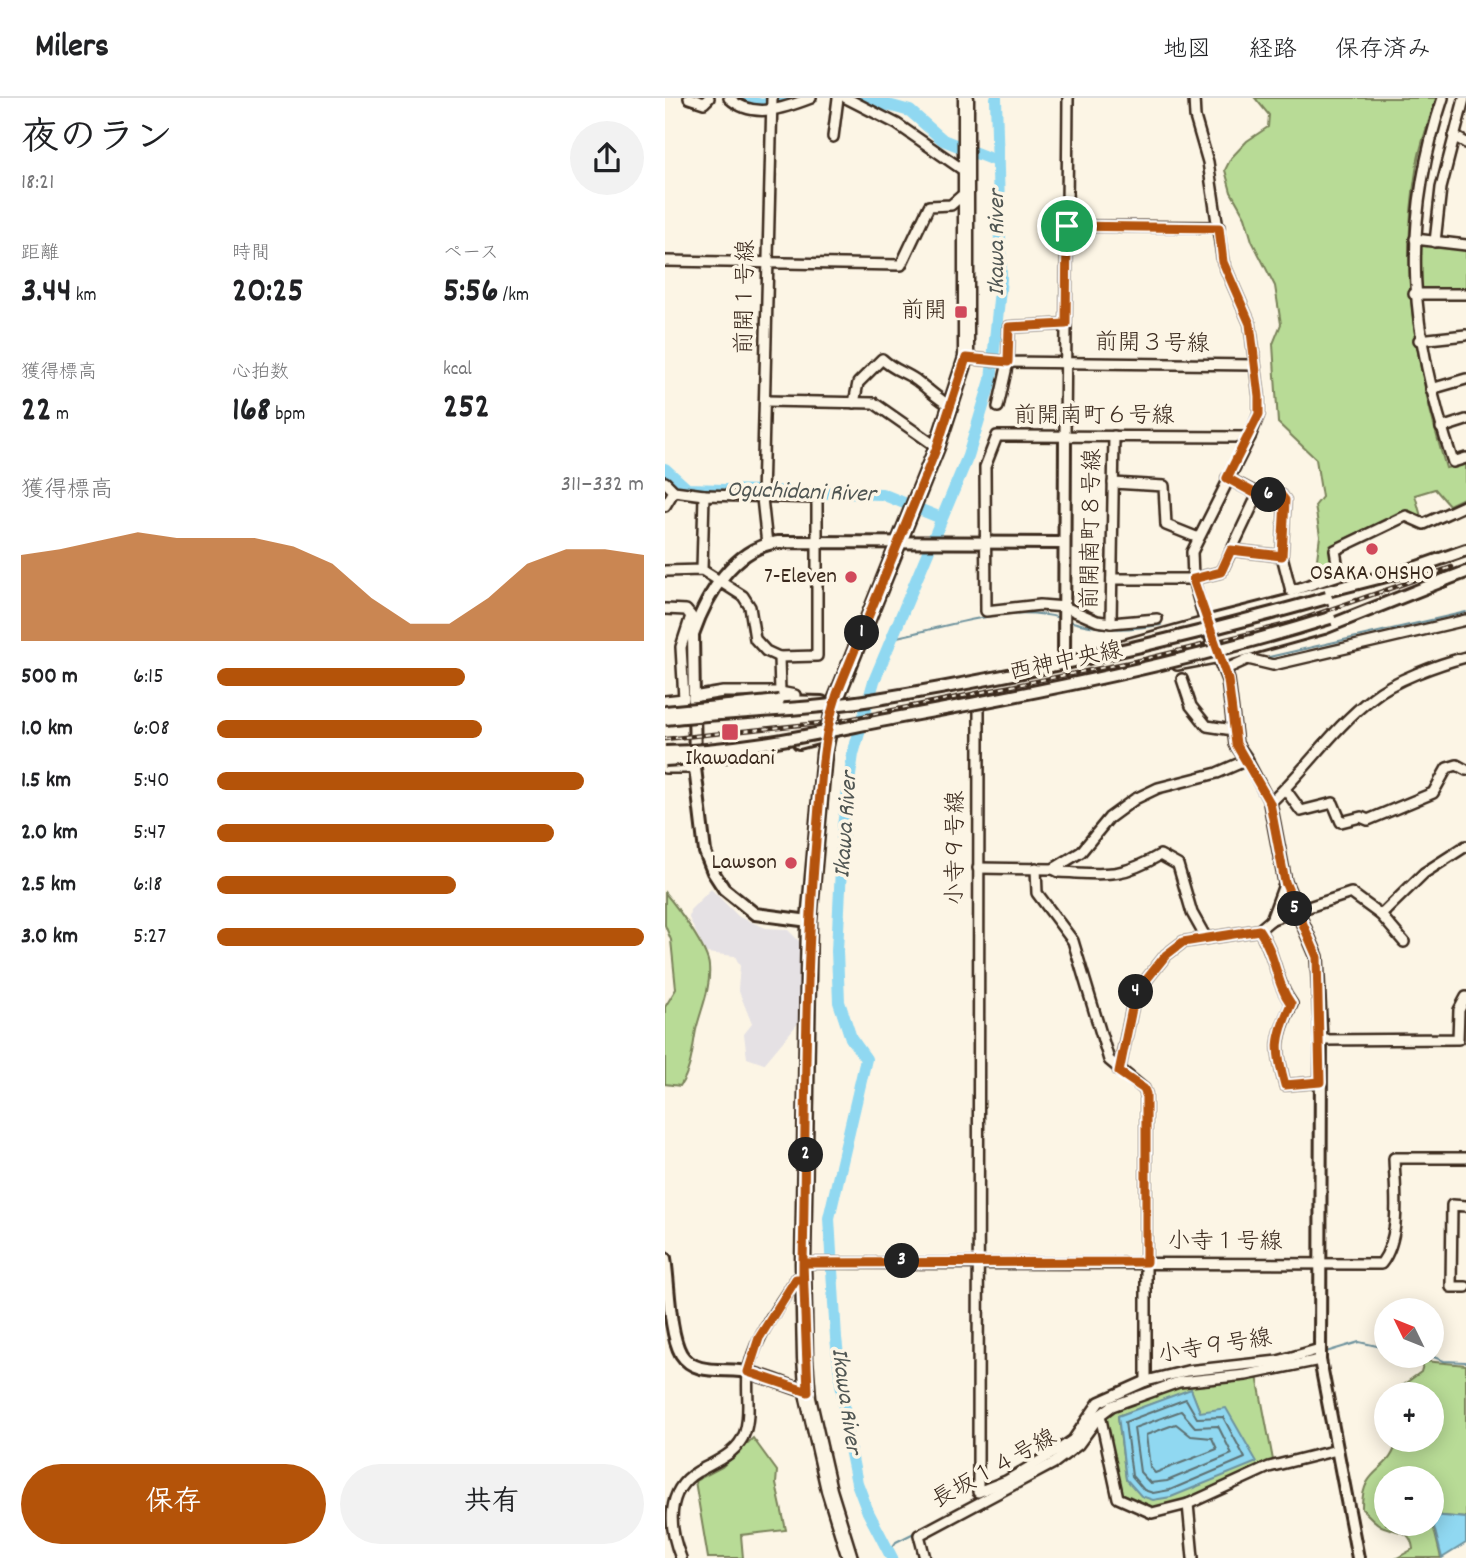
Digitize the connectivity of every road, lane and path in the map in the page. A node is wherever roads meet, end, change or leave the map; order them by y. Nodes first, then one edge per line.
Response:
1 (689, 98) edge
2 (709, 98) edge
3 (729, 98) edge
4 (810, 98) edge
5 (838, 98) edge
6 (846, 98) edge
7 (966, 98) edge
8 (1068, 98) edge
9 (1194, 98) edge
10 (1443, 98) edge
11 (1464, 99) edge
12 (772, 104) edge
13 (1454, 136) junction
14 (833, 137) dead end
15 (1466, 143) edge
16 (966, 172) junction
17 (966, 192) junction
18 (1067, 226) junction
19 (1219, 228) junction
20 (1415, 239) junction
21 (1435, 242) junction
22 (1466, 246) edge
23 (665, 261) edge
24 (767, 263) junction
25 (1414, 294) junction
26 (1466, 294) edge
27 (1066, 324) junction
28 (1466, 335) edge
29 (1419, 341) junction
30 (969, 358) junction
31 (1008, 362) junction
32 (1065, 363) junction
33 (1254, 365) junction
34 (1466, 379) edge
35 (1431, 389) junction
36 (765, 401) junction
37 (854, 403) junction
38 (952, 407) junction
39 (998, 407) dead end
40 (1466, 420) edge
41 (1441, 428) junction
42 (1065, 436) junction
43 (1114, 436) junction
44 (1250, 437) junction
45 (937, 447) junction
46 (1466, 458) edge
47 (1227, 478) junction
48 (665, 482) edge
49 (1113, 483) junction
50 (674, 491) junction
51 (762, 492) junction
52 (704, 495) junction
53 (1258, 495) junction
54 (1466, 505) edge
55 (665, 506) edge
56 (1196, 537) junction
57 (817, 542) junction
58 (903, 542) junction
59 (767, 544) junction
60 (986, 544) junction
61 (1064, 544) junction
62 (1231, 550) junction
63 (1466, 550) edge
64 (1282, 556) junction
65 (702, 570) junction
66 (1410, 570) junction
67 (665, 571) edge
68 (1466, 572) edge
69 (1112, 579) junction
70 (1193, 579) junction
71 (1447, 579) junction
72 (721, 582) junction
73 (665, 609) edge
74 (1065, 609) junction
75 (1157, 619) dead end
76 (1466, 620) edge
77 (1205, 622) junction
78 (1111, 623) junction
79 (779, 657) junction
80 (1220, 657) junction
81 (1466, 657) edge
82 (1064, 661) junction
83 (1224, 670) junction
84 (1182, 679) dead end
85 (795, 695) dead end
86 (693, 697) junction
87 (779, 697) junction
88 (840, 700) junction
89 (665, 701) edge
90 (979, 706) junction
91 (665, 712) edge
92 (665, 719) edge
93 (1233, 730) junction
94 (831, 734) junction
95 (665, 751) edge
96 (665, 760) edge
97 (1247, 760) junction
98 (665, 768) edge
99 (695, 768) junction
100 (1466, 770) edge
101 (1285, 789) junction
102 (1270, 803) junction
103 (1466, 846) edge
104 (978, 868) junction
105 (1036, 868) junction
106 (1053, 869) junction
107 (1285, 882) junction
108 (1297, 914) junction
109 (1381, 915) junction
110 (1271, 920) junction
111 (809, 921) junction
112 (1259, 930) junction
113 (1206, 938) junction
114 (1404, 943) dead end
115 (1466, 997) edge
116 (1321, 1040) junction
117 (1119, 1072) junction
118 (1320, 1082) junction
119 (1466, 1158) edge
120 (1466, 1206) edge
121 (665, 1258) edge
122 (977, 1262) junction
123 (1146, 1262) junction
124 (808, 1263) junction
125 (1319, 1263) junction
126 (803, 1279) junction
127 (1466, 1287) edge
128 (1320, 1354) junction
129 (748, 1372) junction
130 (1199, 1375) junction
131 (1146, 1381) junction
132 (808, 1392) junction
133 (1101, 1415) junction
134 (1337, 1450) junction
135 (979, 1498) junction
136 (1188, 1504) junction
137 (681, 1558) edge
138 (850, 1558) edge
139 (925, 1558) edge
140 (1193, 1558) edge
141 (1358, 1558) edge

1 - 2 street
3 - 12 street
4 - 12 street
5 - 14 street
6 - 16 street
7 - 16 main road
8 - 18 street
9 - 19 street
10 - 20 street
11 - 13 street
12 - 24 street, 前開１号線
13 - 15 street
13 - 21 street
16 - 17 main road
17 - 24 street
17 - 30 main road
18 - 19 street
18 - 27 street
19 - 33 street
20 - 21 street
20 - 25 street
21 - 22 street
23 - 24 street
24 - 36 street, 前開１号線
25 - 26 street
25 - 29 street
27 - 31 street
27 - 32 street
28 - 29 street
29 - 35 street
30 - 31 street, 前開３号線
30 - 38 main road
31 - 32 street, 前開３号線
31 - 39 street
32 - 33 street, 前開３号線
32 - 42 street
33 - 44 street
34 - 35 street
35 - 41 street
36 - 37 street
36 - 51 street, 前開１号線
37 - 38 street
37 - 45 street
38 - 45 main road
40 - 41 street
41 - 46 street
42 - 43 street, 前開南町６号線
42 - 60 street, 前開南町６号線
42 - 61 street
43 - 44 street, 前開南町６号線
43 - 49 street, 前開南町８号線
44 - 47 street
45 - 58 main road
47 - 53 street
47 - 56 street
48 - 50 street
49 - 56 street
49 - 69 street, 前開南町８号線
50 - 52 street
50 - 55 street
51 - 52 street
51 - 57 street
51 - 59 street, 前開１号線
52 - 65 street
53 - 62 street
53 - 64 street
54 - 64 street
56 - 70 street
57 - 58 street
57 - 59 street
57 - 79 street
58 - 60 street
58 - 88 main road
59 - 72 street
60 - 61 street
60 - 74 street, 前開南町６号線
61 - 74 street
62 - 64 street
62 - 70 street
63 - 66 street, 西神中央線
65 - 67 street
65 - 72 street
66 - 77 street
66 - 92 street, 西神中央線, bridge
68 - 71 street, 西神中央線
69 - 70 street
69 - 78 street, 前開南町８号線
70 - 77 street
71 - 80 street
71 - 95 street, 西神中央線, bridge
72 - 79 street
72 - 86 street
73 - 89 street
74 - 78 street, 前開南町６号線
74 - 82 street
75 - 78 street, 前開南町６号線
76 - 83 street
77 - 80 street
77 - 82 street, 西神中央線
79 - 87 street
80 - 83 street
80 - 90 street, 西神中央線
81 - 101 street
82 - 88 street, 西神中央線, bridge
83 - 93 street
84 - 93 street
85 - 87 street
86 - 87 street
86 - 99 street
87 - 88 street
87 - 91 street, bridge
88 - 94 main road
90 - 94 street, 西神中央線, bridge
90 - 104 street, 小寺９号線
93 - 97 street
94 - 96 street, bridge
94 - 111 main road
97 - 102 street
97 - 106 street
98 - 99 street
99 - 111 street
100 - 101 street
101 - 102 street
102 - 107 street
103 - 109 street
104 - 105 street
104 - 122 street, 小寺９号線
105 - 106 street
105 - 117 street
106 - 113 street
107 - 108 street
107 - 110 street
108 - 109 street
108 - 110 street
108 - 116 street
109 - 114 street
110 - 112 street
111 - 124 main road
112 - 113 street
112 - 118 street
113 - 117 street
115 - 116 street
116 - 118 street
117 - 123 street
118 - 125 street
119 - 125 street, 小寺１号線
120 - 127 street
121 - 129 street
122 - 123 street, 小寺１号線
122 - 124 street, 小寺１号線
122 - 135 street, 小寺９号線
123 - 125 street, 小寺１号線
123 - 131 street
124 - 126 main road
125 - 128 street
126 - 129 street
126 - 132 main road
128 - 130 street
128 - 134 street
129 - 132 street
129 - 137 street
130 - 131 street, 小寺９号線
130 - 133 street
131 - 135 street, 小寺９号線
132 - 138 main road
133 - 135 street, 長坂１４号線
133 - 136 street
134 - 136 street
134 - 141 street
135 - 139 street, 長坂１４号線
136 - 140 street

